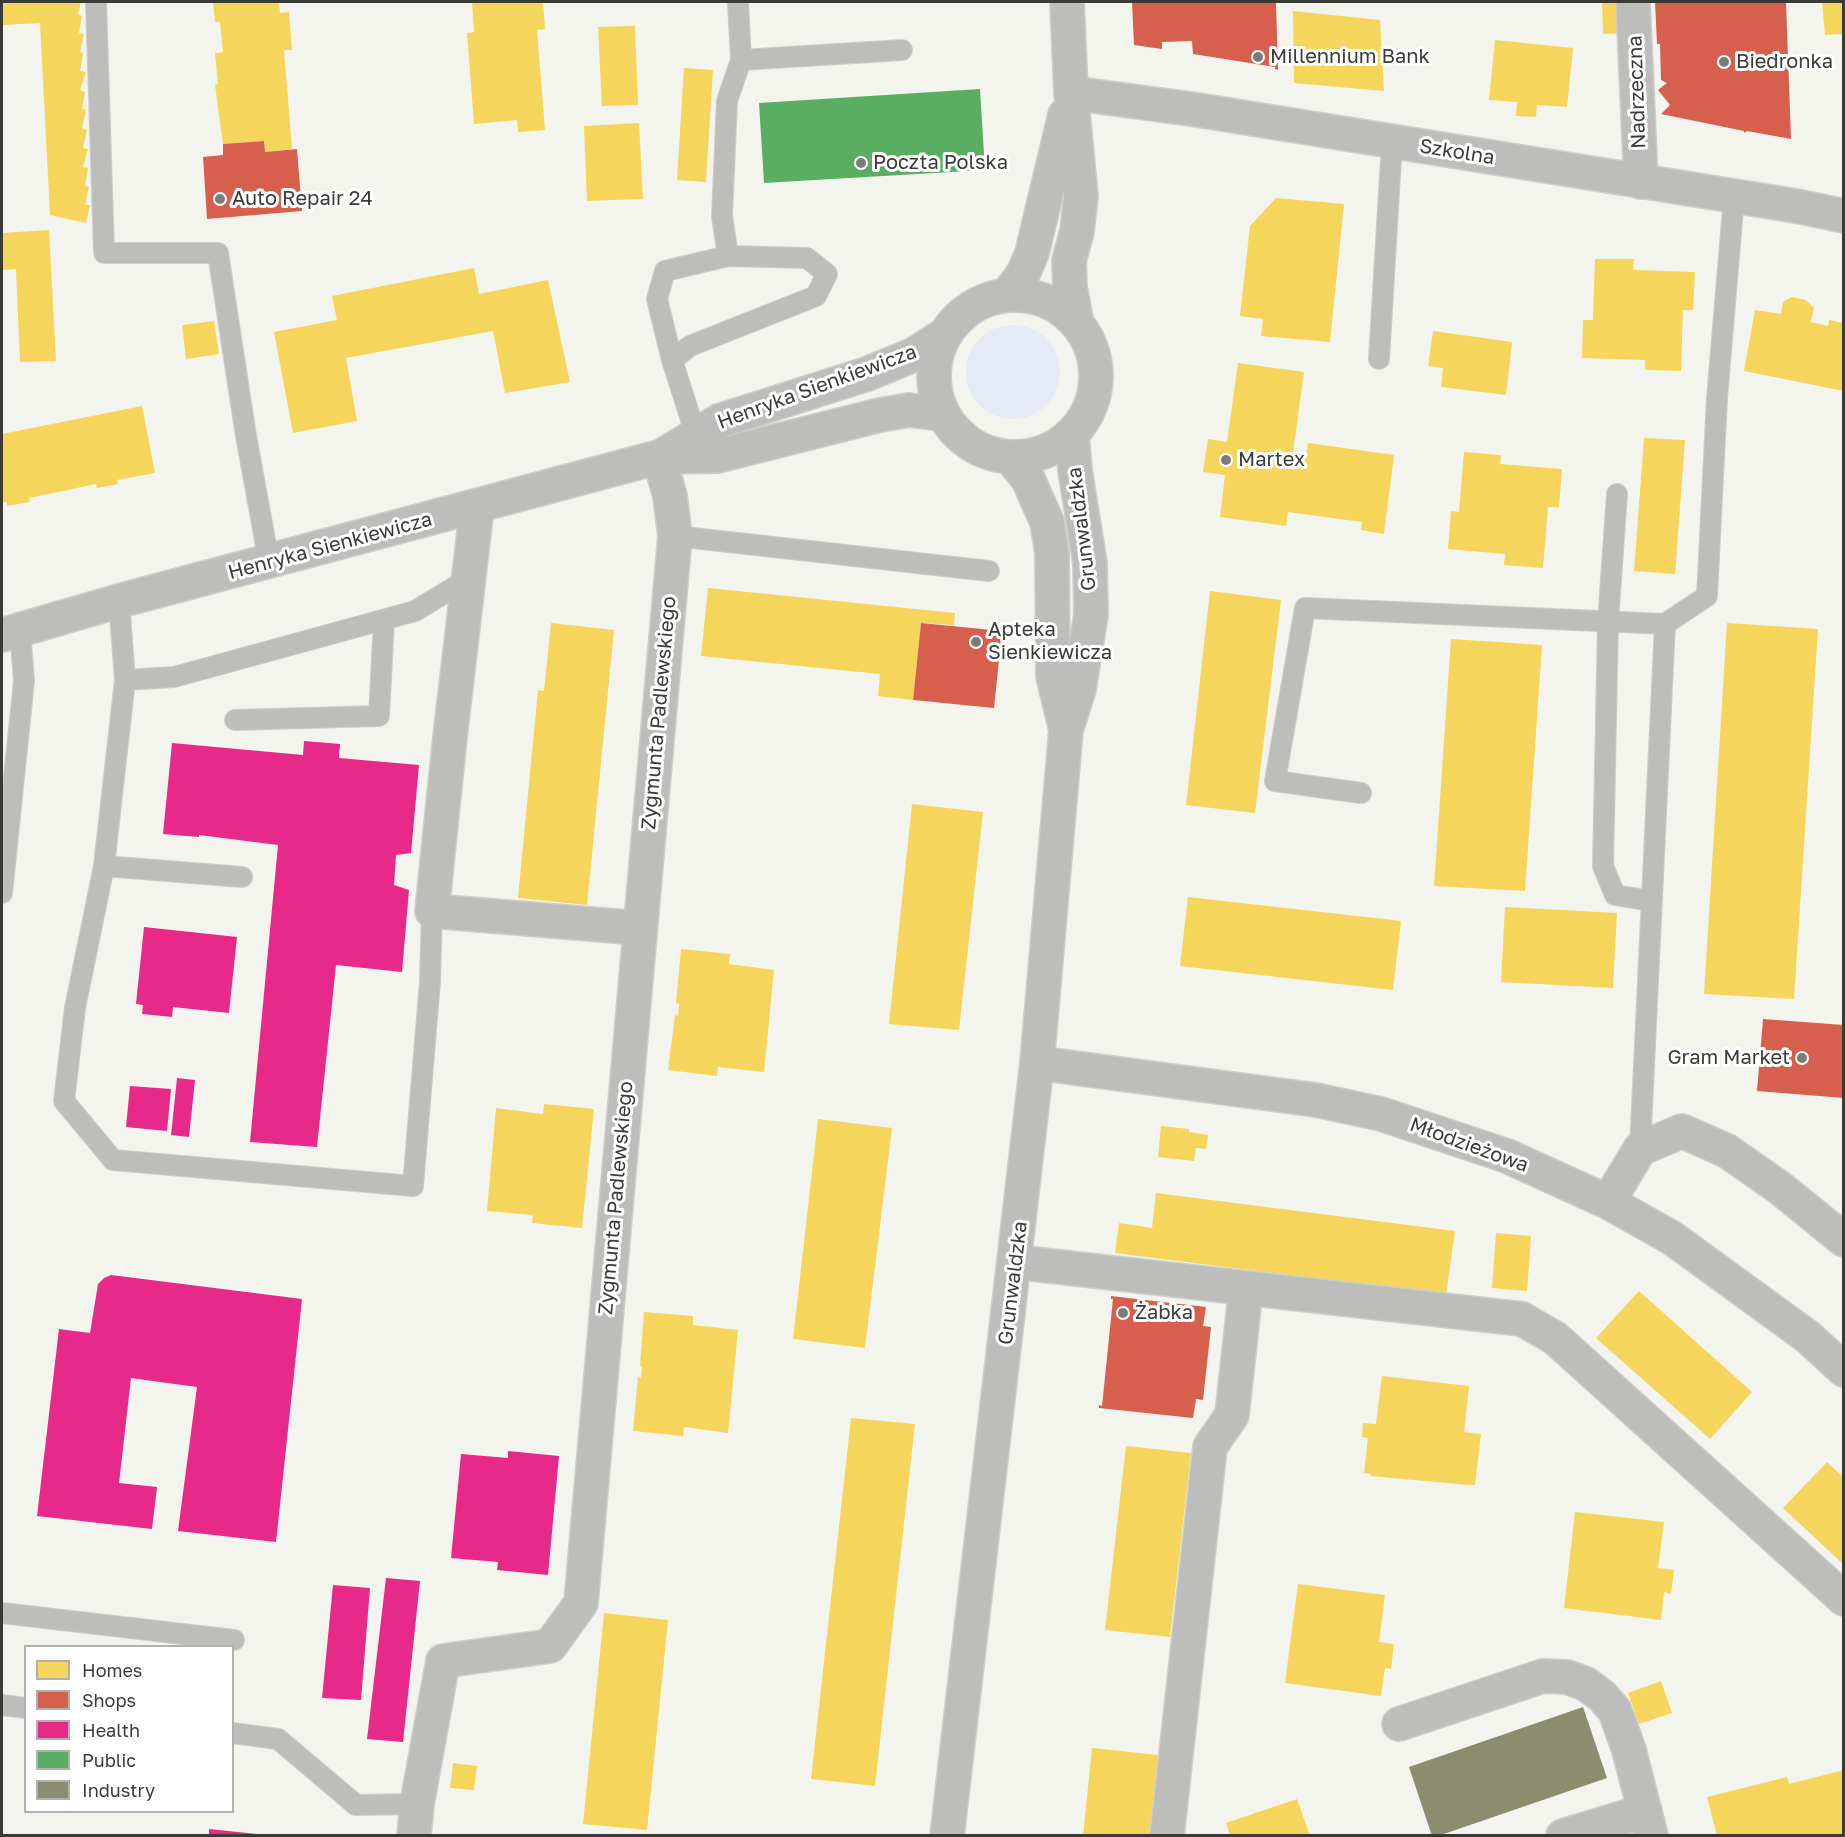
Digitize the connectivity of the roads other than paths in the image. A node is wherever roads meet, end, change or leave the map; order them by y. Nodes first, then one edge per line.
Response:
1 (96, 2) edge
2 (738, 2) edge
3 (1067, 2) edge
4 (1633, 2) edge
5 (902, 50) dead end
6 (741, 60) junction
7 (1071, 93) junction
8 (1392, 142) junction
9 (1641, 182) junction
10 (1734, 197) junction
11 (1844, 216) edge
12 (728, 256) junction
13 (1007, 295) junction
14 (1077, 324) junction
15 (943, 336) junction
16 (1378, 359) dead end
17 (672, 360) junction
18 (942, 414) junction
19 (1072, 434) junction
20 (699, 445) junction
21 (1010, 457) junction
22 (659, 458) junction
23 (1617, 494) dead end
24 (477, 507) junction
25 (675, 537) junction
26 (269, 562) junction
27 (988, 571) dead end
28 (468, 579) junction
29 (118, 602) junction
30 (384, 620) junction
31 (1608, 622) junction
32 (1665, 624) junction
33 (11, 632) edge
34 (125, 680) junction
35 (235, 720) dead end
36 (1066, 730) junction
37 (1361, 794) dead end
38 (104, 866) junction
39 (242, 877) dead end
40 (2, 893) edge
41 (1651, 901) junction
42 (432, 911) junction
43 (639, 928) junction
44 (1037, 1063) junction
45 (1640, 1149) junction
46 (1608, 1202) junction
47 (1844, 1240) edge
48 (1015, 1262) junction
49 (1246, 1288) junction
50 (1844, 1370) edge
51 (1844, 1599) edge
52 (2, 1613) edge
53 (234, 1640) dead end
54 (2, 1705) edge
55 (24, 1708) edge
56 (1399, 1724) dead end
57 (234, 1733) edge
58 (415, 1820) edge
59 (1648, 1823) edge
60 (947, 1836) edge
61 (1167, 1836) edge
62 (1563, 1836) edge

1 - 26 lane
2 - 6 lane
3 - 7 street
4 - 9 street, Nadrzeczna
5 - 6 lane
6 - 12 lane
7 - 8 street, Szkolna
7 - 13 street
7 - 14 street
8 - 9 street, Szkolna
8 - 16 lane
9 - 10 street, Szkolna
10 - 11 street, Szkolna
10 - 32 lane
12 - 17 lane
12 - 17 lane
13 - 14 street
13 - 15 street
14 - 19 street
15 - 18 street
15 - 20 street, Henryka Sienkiewicza
17 - 20 lane
18 - 20 street, Henryka Sienkiewicza
18 - 21 street
19 - 21 street
19 - 36 street, Grunwaldzka
20 - 22 street, Henryka Sienkiewicza
21 - 36 street, Grunwaldzka
22 - 24 street, Henryka Sienkiewicza
22 - 25 street, Zygmunta Padlewskiego
23 - 31 lane
24 - 26 street, Henryka Sienkiewicza
24 - 28 street
25 - 27 lane
25 - 43 street, Zygmunta Padlewskiego
26 - 29 street, Henryka Sienkiewicza
28 - 30 lane
28 - 42 street
29 - 33 street, Henryka Sienkiewicza
29 - 34 lane
30 - 34 lane
30 - 35 lane
31 - 32 lane
31 - 37 lane
31 - 41 lane
32 - 41 lane
33 - 40 lane
34 - 38 lane
36 - 44 street, Grunwaldzka
38 - 39 lane
38 - 42 lane
41 - 45 lane
42 - 43 street
43 - 58 street, Zygmunta Padlewskiego
44 - 46 street, Młodzieżowa
44 - 48 street, Grunwaldzka
45 - 46 street
45 - 47 street
46 - 50 street, Młodzieżowa
48 - 49 street
48 - 60 street, Grunwaldzka
49 - 51 street
49 - 61 street
52 - 53 lane
54 - 55 lane
56 - 59 street
57 - 58 lane
59 - 62 street

